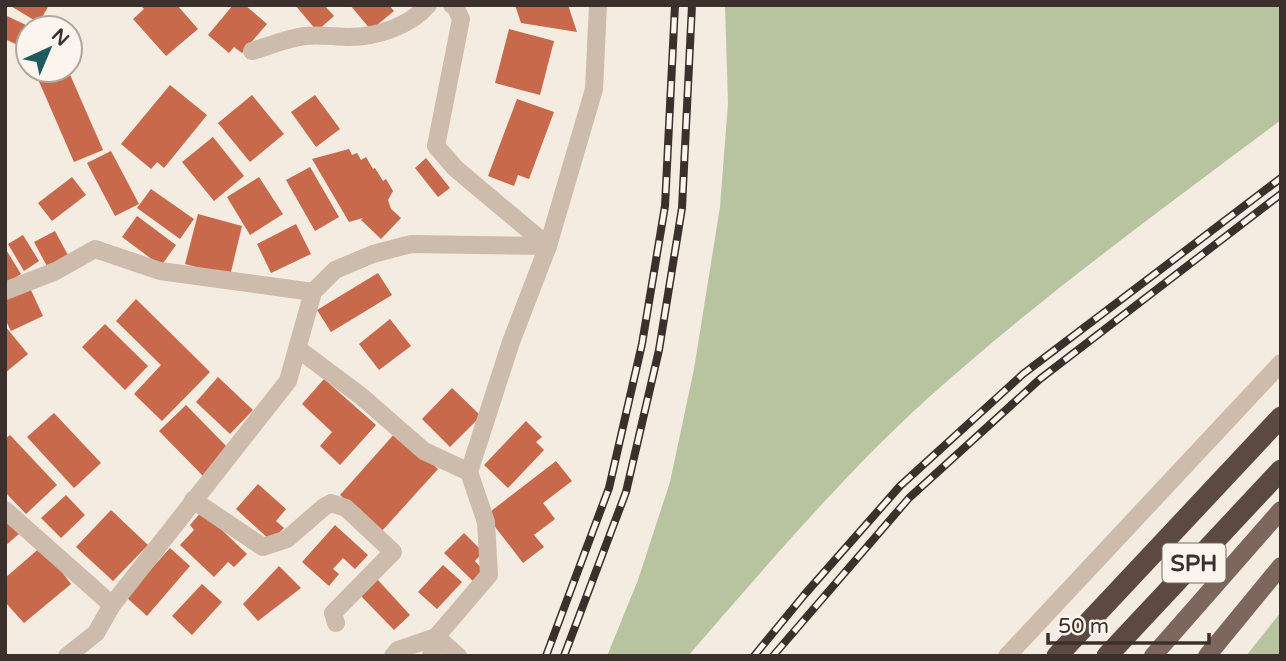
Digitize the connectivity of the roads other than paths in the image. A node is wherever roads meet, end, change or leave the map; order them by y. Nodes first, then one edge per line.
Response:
1 (429, 5) edge
2 (452, 5) edge
3 (598, 5) edge
4 (252, 51) dead end
5 (548, 246) junction
6 (5, 291) edge
7 (313, 292) junction
8 (298, 349) junction
9 (1281, 363) edge
10 (1281, 416) edge
11 (1281, 470) edge
12 (469, 472) junction
13 (193, 500) junction
14 (5, 510) edge
15 (1281, 510) edge
16 (1281, 566) edge
17 (112, 605) junction
18 (336, 623) dead end
19 (436, 637) junction
20 (398, 654) edge
21 (67, 656) edge
22 (431, 656) edge
23 (458, 656) edge
24 (1007, 656) edge
25 (1057, 656) edge
26 (1107, 656) edge
27 (1153, 656) edge
28 (1207, 656) edge

1 - 4 street
2 - 5 street
3 - 5 street
5 - 7 street
5 - 12 street
6 - 7 street
7 - 8 street
8 - 12 street
8 - 13 street
9 - 24 street
10 - 25 highway
11 - 26 highway, SPH
12 - 19 street
13 - 17 street
13 - 18 street
14 - 17 street
15 - 27 main road
16 - 28 main road
17 - 21 street
19 - 20 street
19 - 22 street
19 - 23 street

